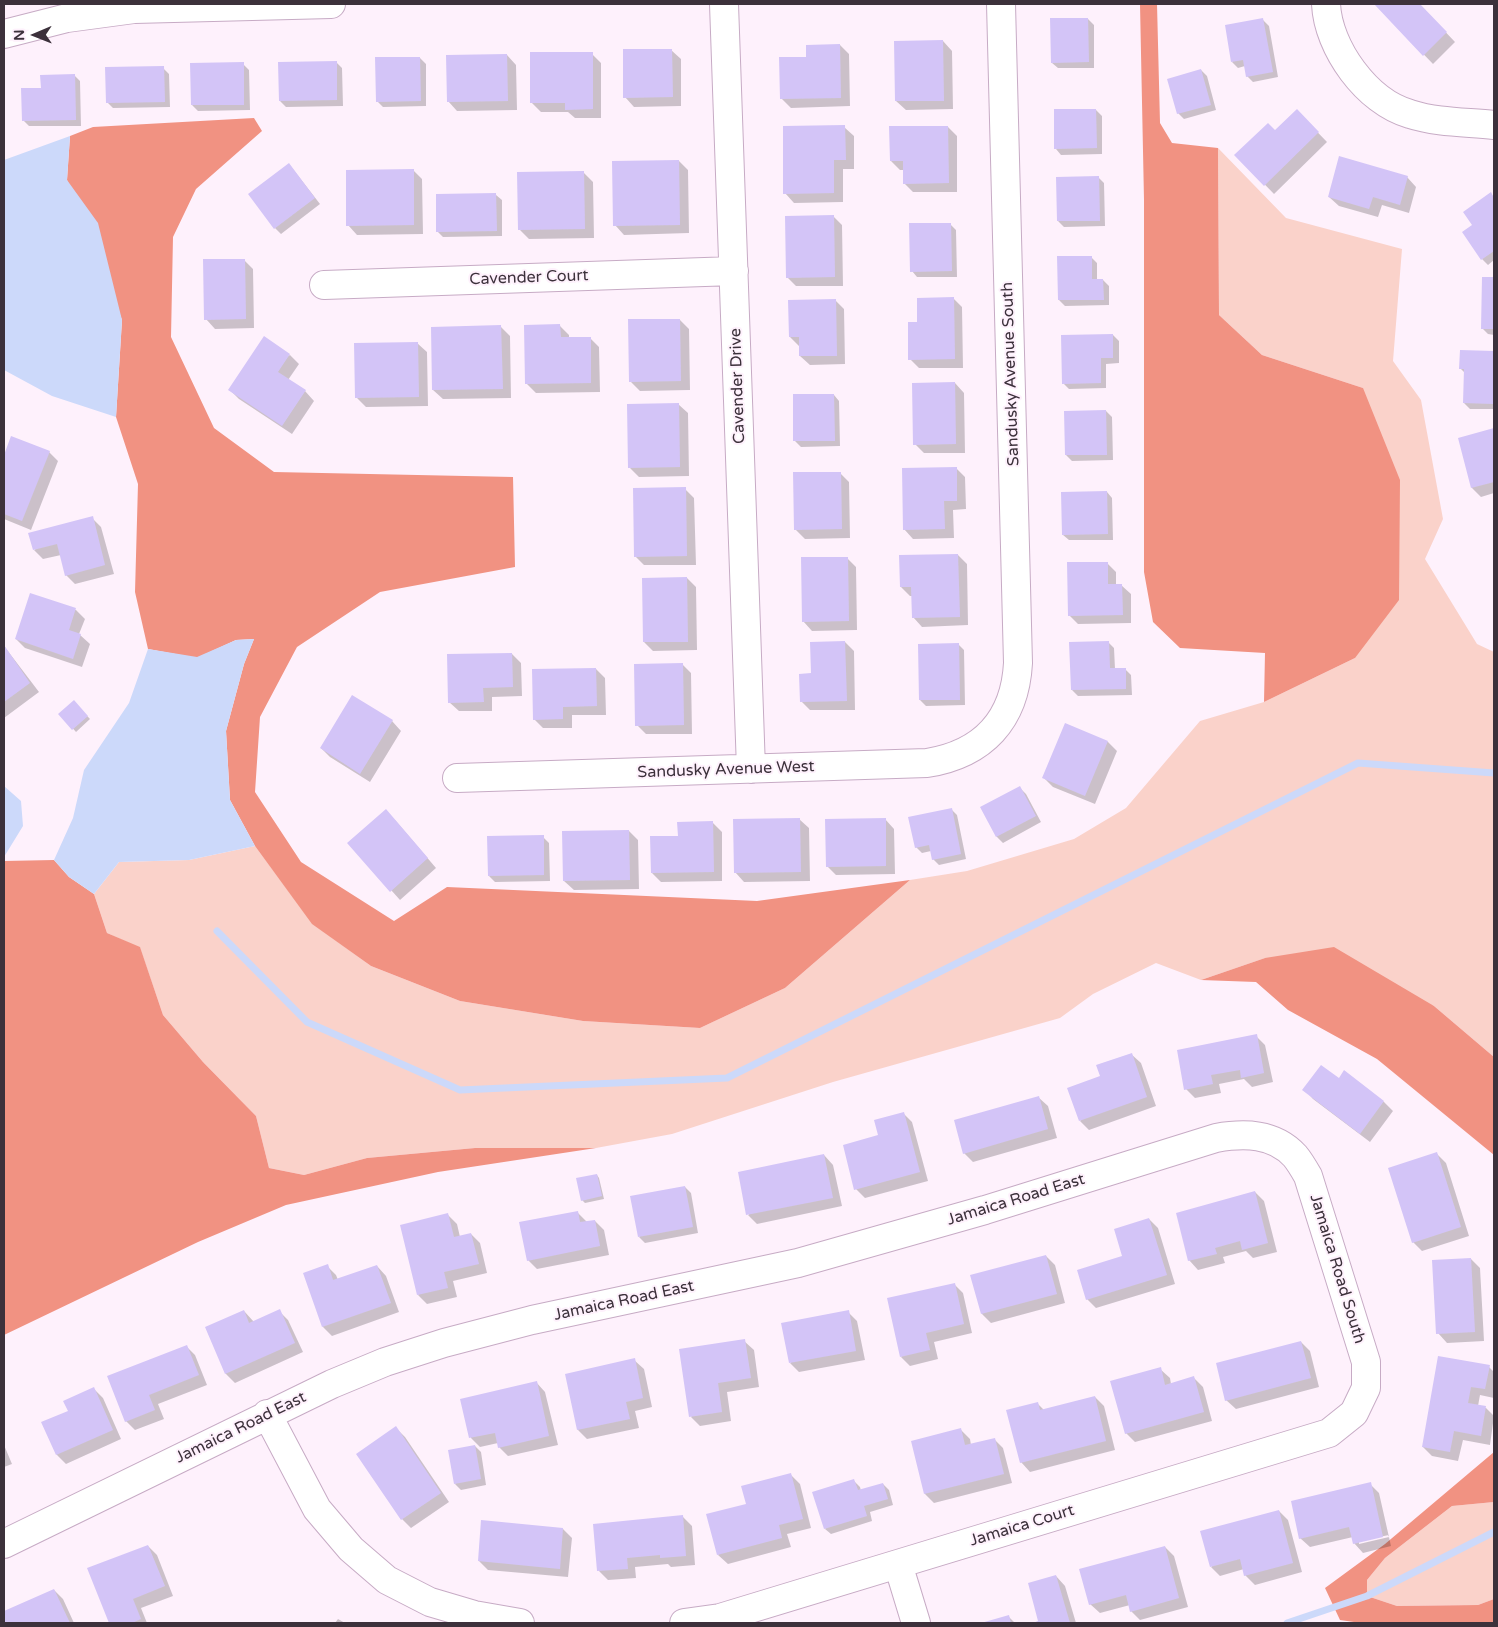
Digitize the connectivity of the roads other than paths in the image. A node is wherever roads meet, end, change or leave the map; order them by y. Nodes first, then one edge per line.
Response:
1 (331, 4) edge
2 (724, 4) edge
3 (1000, 4) edge
4 (1326, 4) edge
5 (4, 34) edge
6 (1494, 125) edge
7 (734, 271) junction
8 (324, 286) dead end
9 (988, 736) joint
10 (751, 769) junction
11 (457, 778) dead end
12 (1271, 1139) joint
13 (1354, 1413) joint
14 (267, 1414) junction
15 (4, 1544) edge
16 (898, 1564) junction
17 (520, 1623) edge
18 (684, 1623) edge
19 (916, 1623) edge

1 - 5 street
2 - 7 street, Cavender Drive
3 - 9 street, Sandusky Avenue South
4 - 6 street
7 - 8 street, Cavender Court
7 - 10 street, Cavender Drive
9 - 10 street, Sandusky Avenue West
10 - 11 street, Sandusky Avenue West
12 - 13 street, Jamaica Road South
12 - 14 street, Jamaica Road East
13 - 16 street, Jamaica Court
14 - 15 street, Jamaica Road East
14 - 17 street
16 - 18 street, Jamaica Court
16 - 19 street

